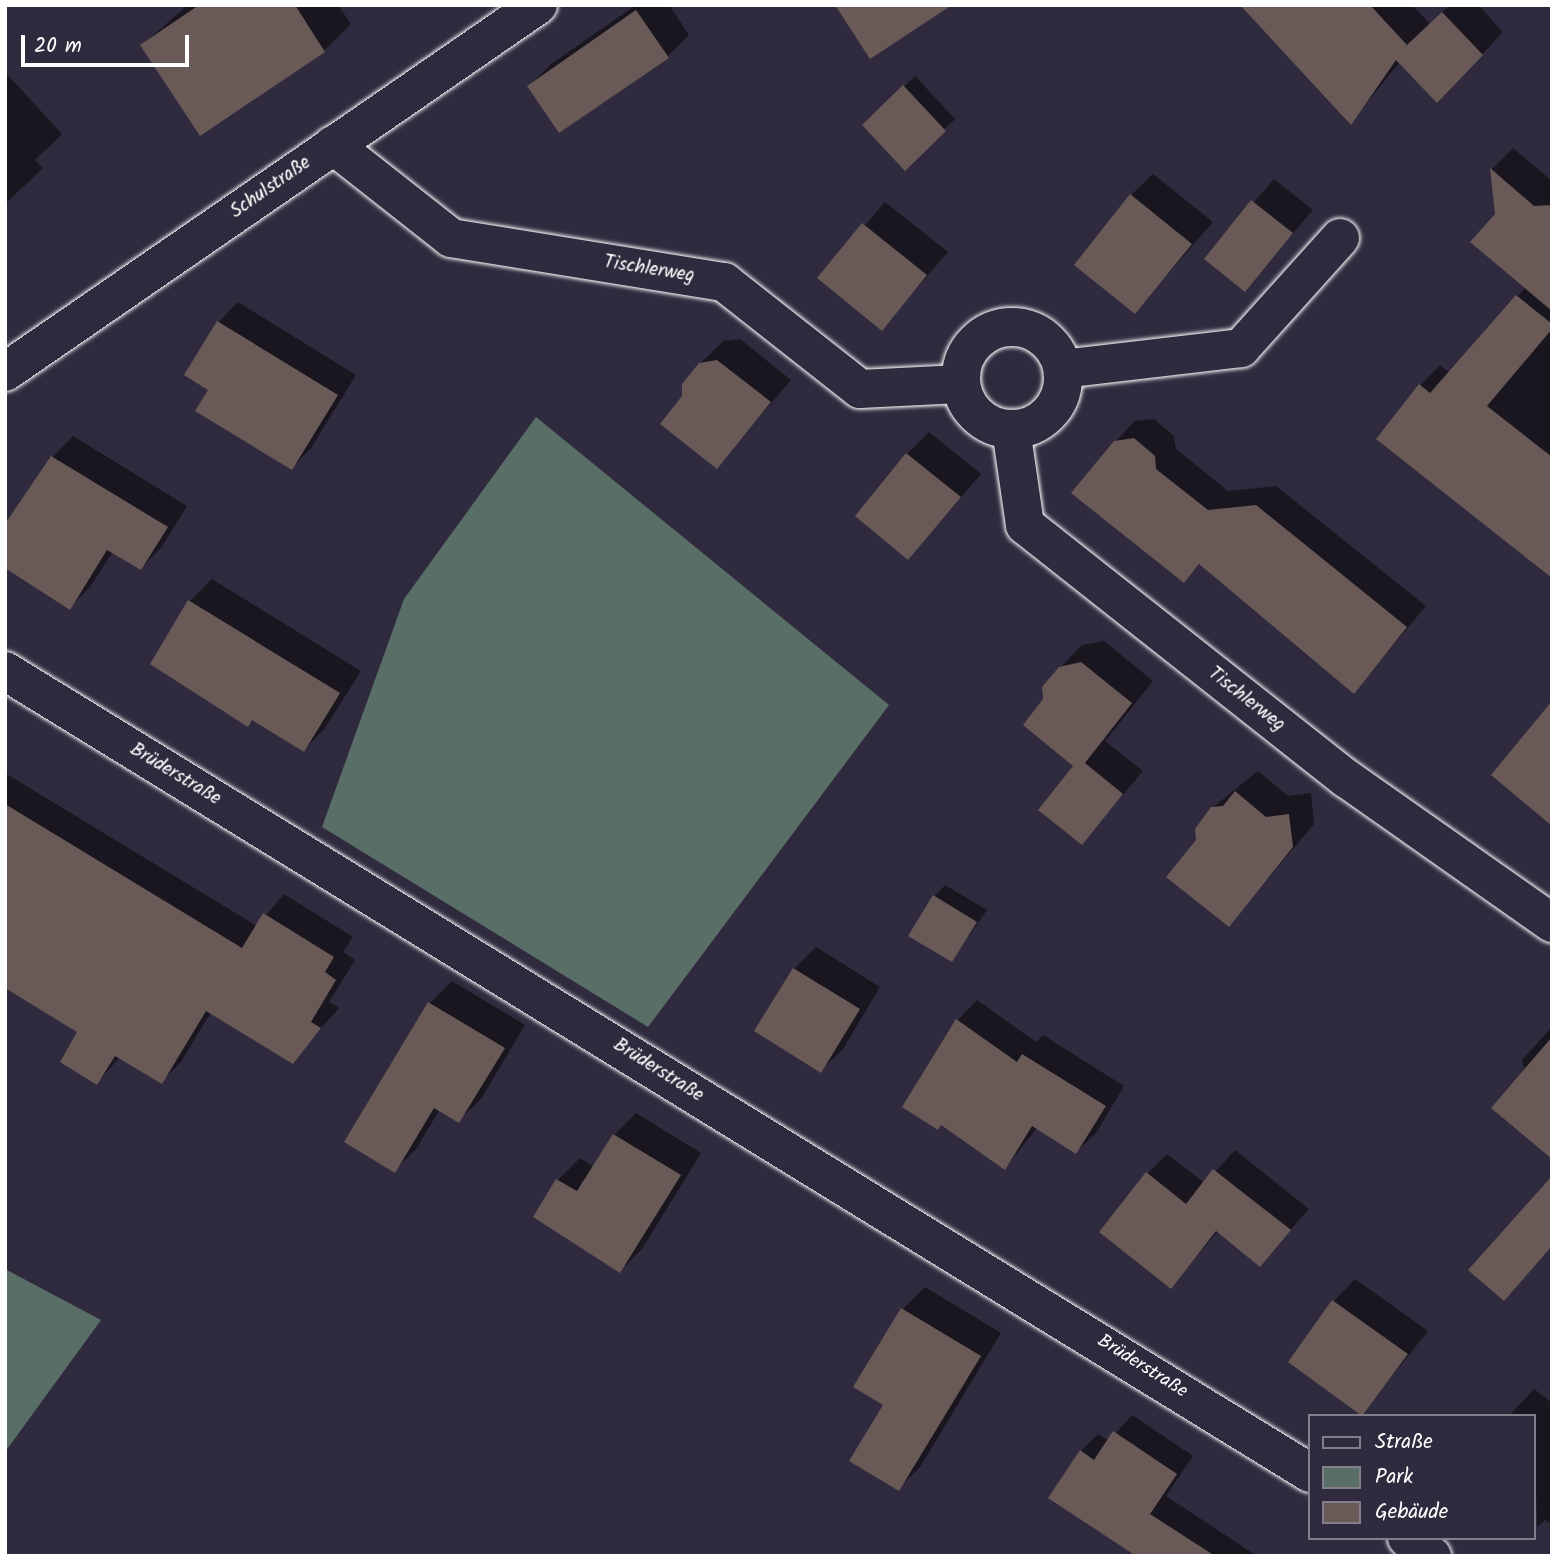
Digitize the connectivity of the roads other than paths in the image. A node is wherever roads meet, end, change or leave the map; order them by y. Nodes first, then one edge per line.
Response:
1 (538, 5) edge
2 (333, 145) junction
3 (1340, 238) dead end
4 (1063, 369) junction
5 (5, 372) edge
6 (960, 384) junction
7 (1011, 429) junction
8 (5, 671) edge
9 (1552, 923) edge
10 (1308, 1472) edge
11 (1410, 1540) edge
12 (1432, 1556) edge

1 - 2 street, Schulstraße
2 - 5 street, Schulstraße
2 - 6 street, Tischlerweg
3 - 4 street
4 - 6 street
4 - 7 street
6 - 7 street
7 - 9 street, Tischlerweg
8 - 10 street, Brüderstraße
11 - 12 street

